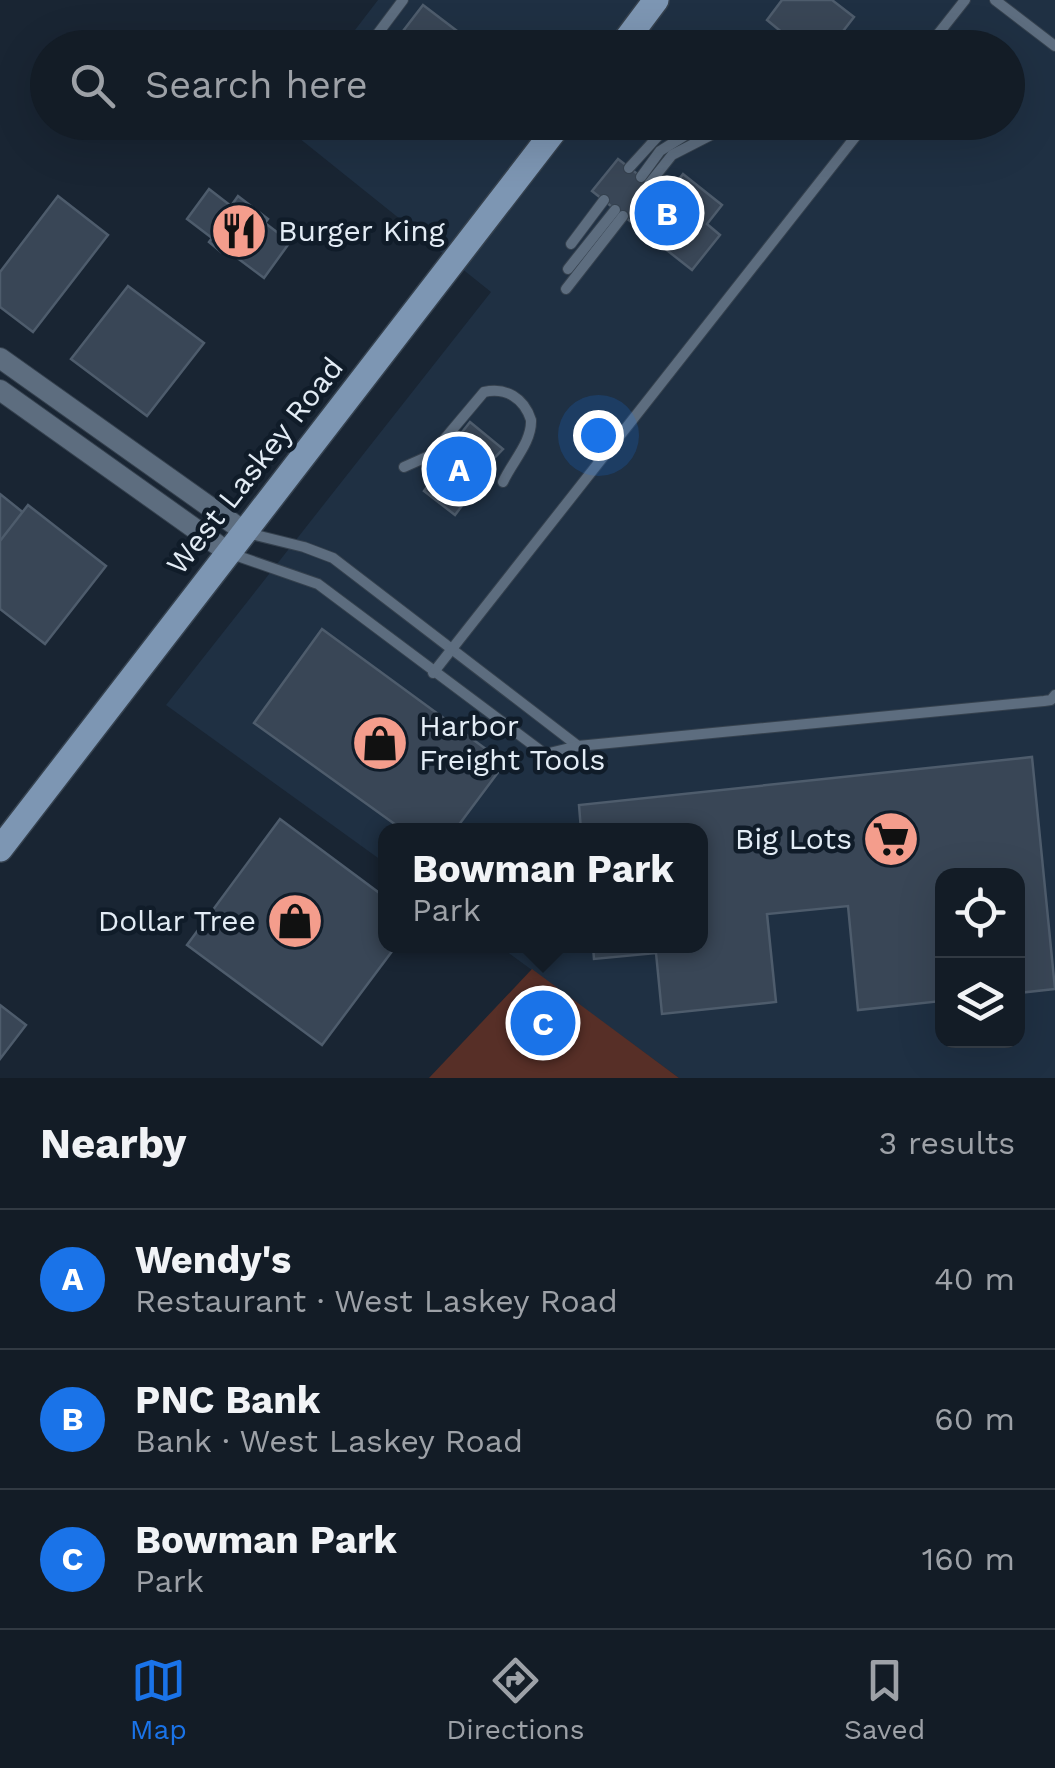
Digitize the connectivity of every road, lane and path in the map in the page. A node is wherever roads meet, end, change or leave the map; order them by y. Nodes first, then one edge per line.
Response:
1 (403, 0) edge
2 (656, 0) edge
3 (965, 0) edge
4 (995, 0) edge
5 (380, 30) edge
6 (634, 30) edge
7 (941, 30) edge
8 (1055, 46) edge
9 (547, 140) edge
10 (655, 140) edge
11 (674, 140) edge
12 (701, 140) edge
13 (853, 140) edge
14 (629, 168) dead end
15 (604, 200) dead end
16 (571, 244) dead end
17 (568, 269) dead end
18 (566, 289) dead end
19 (0, 358) edge
20 (0, 390) edge
21 (404, 468) dead end
22 (503, 482) dead end
23 (245, 532) junction
24 (229, 553) junction
25 (452, 649) junction
26 (433, 673) junction
27 (1055, 695) edge
28 (578, 746) junction
29 (0, 850) edge

1 - 5 lane
2 - 6 main road
3 - 7 lane
4 - 8 lane
9 - 23 main road, West Laskey Road
10 - 14 lane
11 - 12 lane
13 - 25 lane
15 - 16 lane
17 - 18 lane
19 - 23 street
20 - 24 street
21 - 22 lane
23 - 24 main road, West Laskey Road
23 - 25 lane
24 - 26 lane
24 - 29 main road, West Laskey Road
25 - 26 lane
25 - 28 lane
26 - 28 lane
27 - 28 lane

